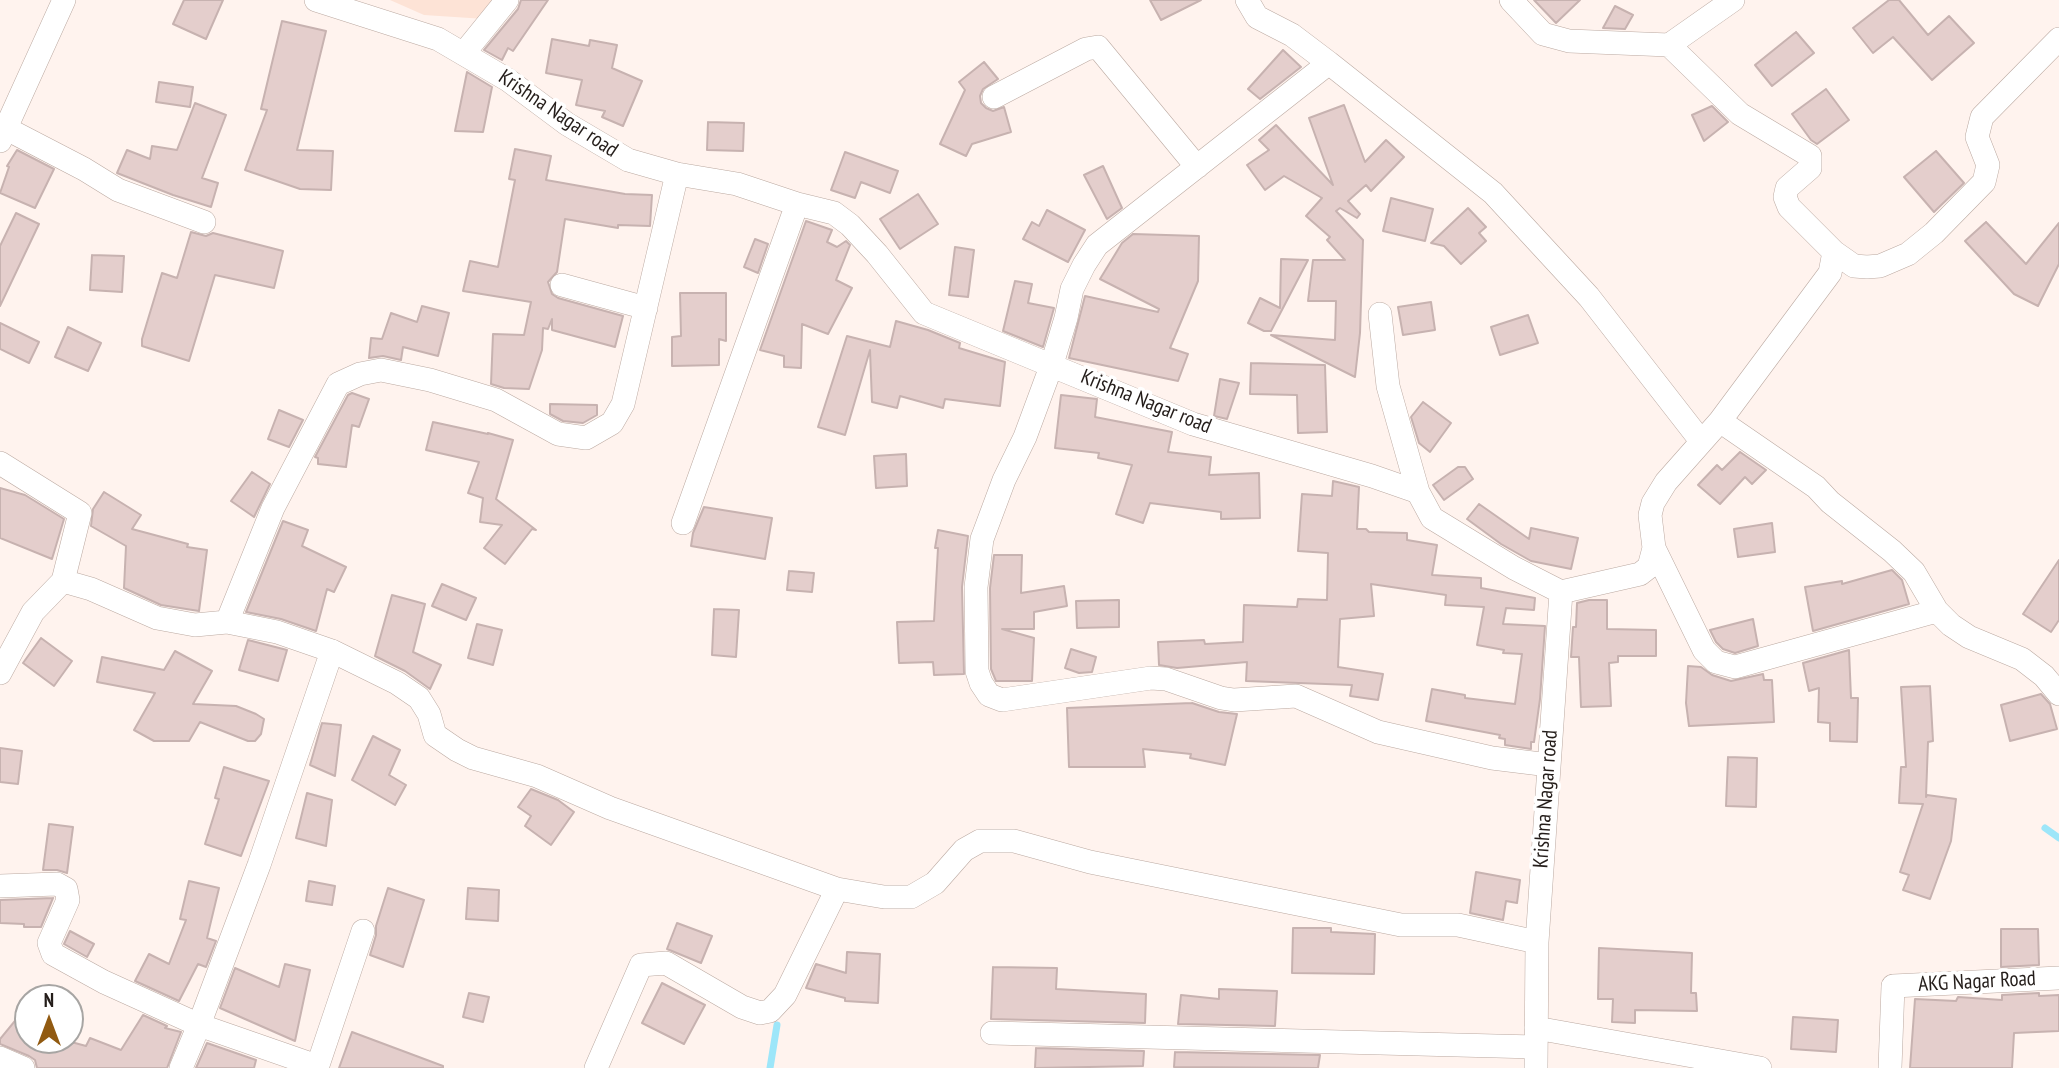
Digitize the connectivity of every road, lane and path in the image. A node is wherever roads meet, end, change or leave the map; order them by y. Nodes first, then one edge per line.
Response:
1 (64, 0) edge
2 (316, 0) edge
3 (507, 0) edge
4 (1247, 0) edge
5 (1511, 0) edge
6 (1733, 0) edge
7 (2059, 39) edge
8 (1669, 45) junction
9 (464, 53) junction
10 (1329, 63) junction
11 (994, 97) dead end
12 (3, 135) edge
13 (1197, 167) junction
14 (677, 174) junction
15 (797, 204) junction
16 (204, 222) dead end
17 (1834, 252) junction
18 (562, 285) dead end
19 (646, 308) junction
20 (1380, 313) dead end
21 (1052, 364) junction
22 (1720, 421) junction
23 (1701, 441) junction
24 (0, 463) edge
25 (1418, 492) junction
26 (683, 523) dead end
27 (1654, 548) junction
28 (64, 581) junction
29 (1561, 592) junction
30 (1937, 611) junction
31 (227, 622) junction
32 (332, 651) junction
33 (0, 673) edge
34 (2059, 694) edge
35 (1549, 765) junction
36 (0, 886) edge
37 (837, 889) junction
38 (362, 931) dead end
39 (1537, 942) junction
40 (2059, 978) edge
41 (198, 1025) junction
42 (992, 1033) dead end
43 (1536, 1048) edge
44 (0, 1058) edge
45 (317, 1067) edge
46 (23, 1068) edge
47 (181, 1068) edge
48 (596, 1068) edge
49 (1760, 1068) edge
50 (1890, 1068) edge

1 - 12 street
2 - 9 street, Krishna Nagar road
3 - 9 street
4 - 10 street
5 - 8 street
6 - 8 street
7 - 17 street
8 - 17 street
9 - 14 street, Krishna Nagar road
10 - 13 street
10 - 23 street
11 - 13 street
12 - 16 street
13 - 21 street
14 - 15 street, Krishna Nagar road
14 - 19 street
15 - 21 street, Krishna Nagar road
15 - 26 street
17 - 22 street
18 - 19 street
19 - 31 street
20 - 25 street
21 - 25 street, Krishna Nagar road
21 - 35 street
22 - 23 street
22 - 30 street
23 - 27 street
24 - 28 street
25 - 29 street
27 - 29 street
27 - 30 street
28 - 31 street
28 - 33 street
29 - 35 street, Krishna Nagar road
30 - 34 street
31 - 32 street
32 - 37 street
32 - 41 street
35 - 39 street, Krishna Nagar road
36 - 41 street
37 - 39 street
37 - 48 street
38 - 45 street
39 - 43 street, Krishna Nagar road
40 - 50 street, AKG Nagar Road
41 - 45 street
41 - 47 street
42 - 43 street
43 - 49 street
44 - 46 street

